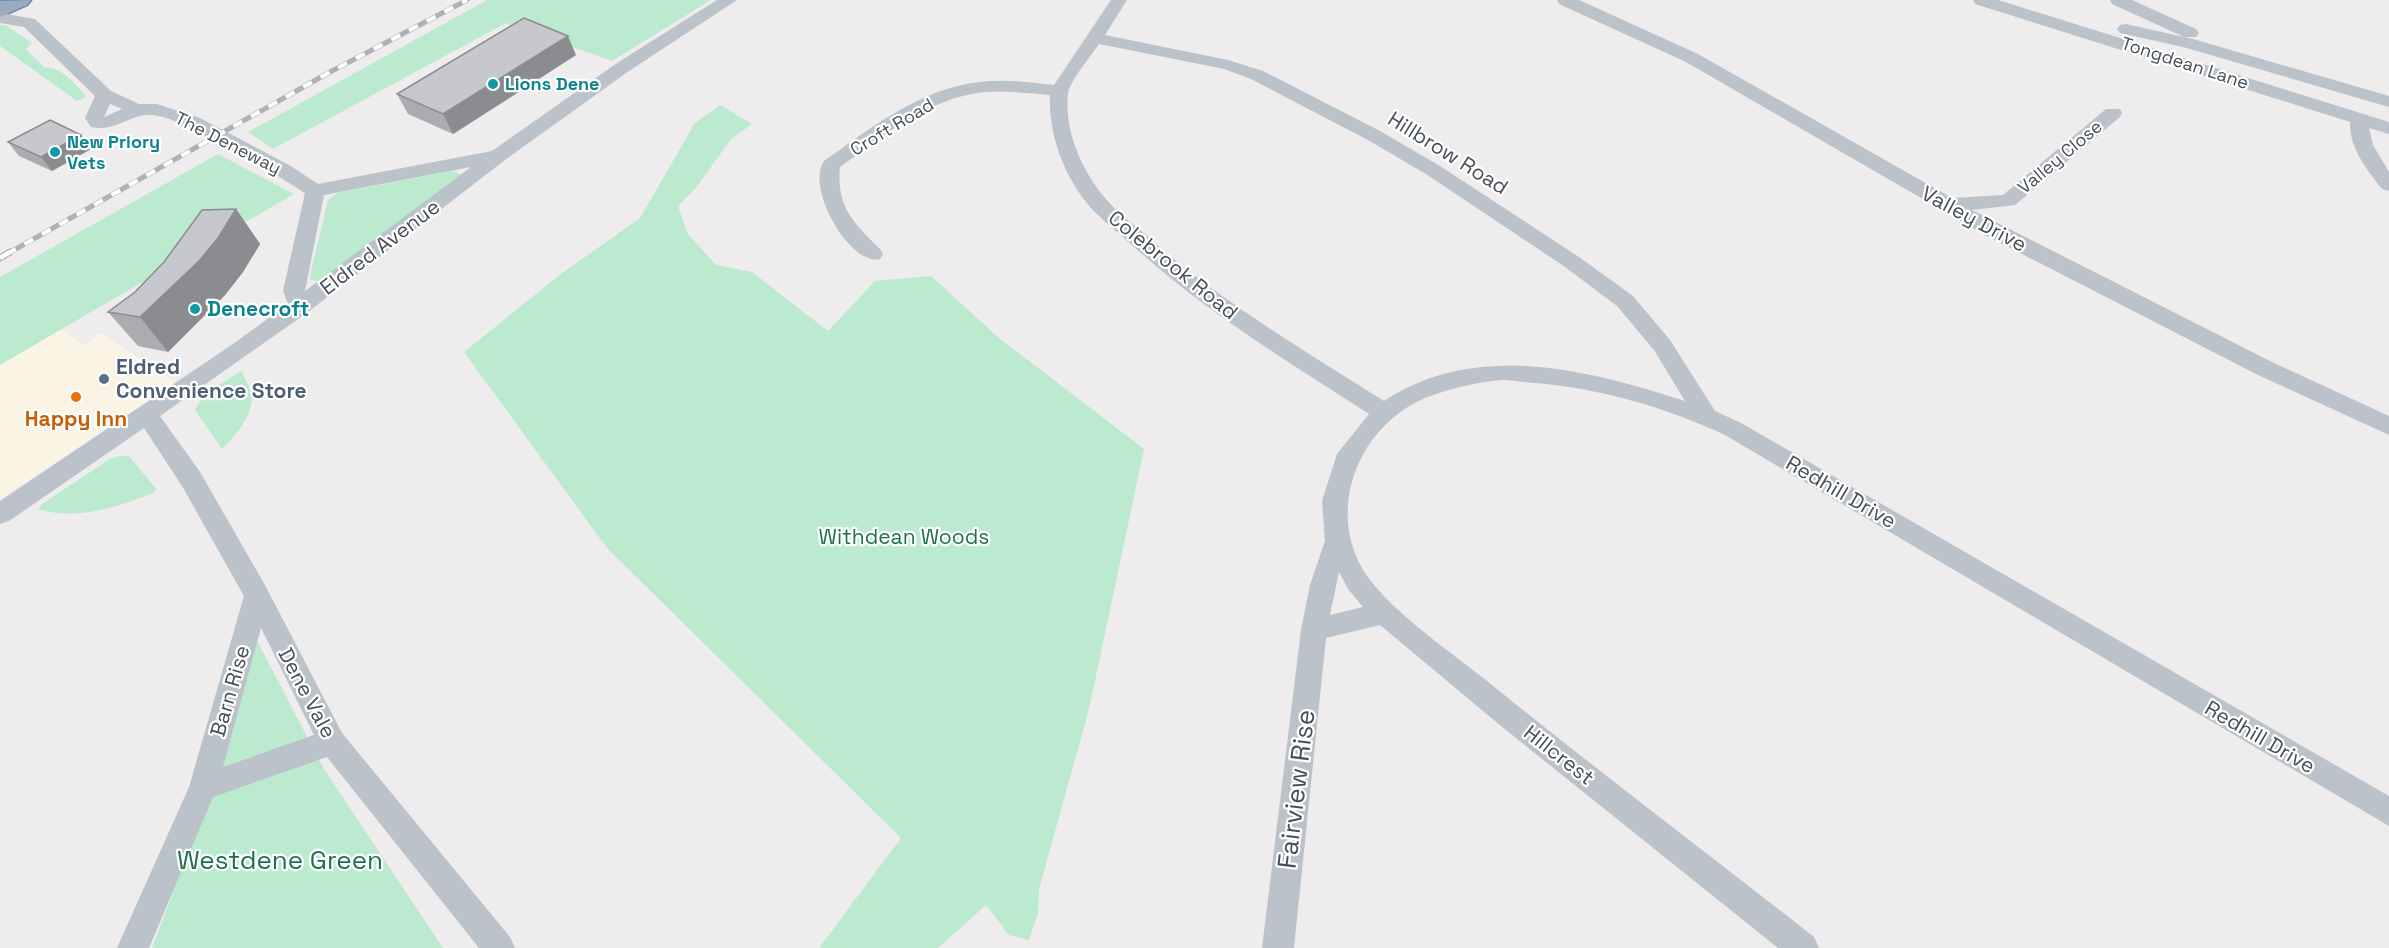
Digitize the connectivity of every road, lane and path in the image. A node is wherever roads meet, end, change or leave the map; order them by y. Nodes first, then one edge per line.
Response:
1 (18, 0) edge
2 (729, 0) edge
3 (1119, 0) edge
4 (1564, 0) edge
5 (1981, 0) edge
6 (2118, 0) edge
7 (0, 3) edge
8 (0, 10) edge
9 (0, 18) edge
10 (2044, 18) junction
11 (29, 24) junction
12 (1094, 38) junction
13 (2187, 43) junction
14 (1059, 91) junction
15 (105, 95) junction
16 (2389, 102) edge
17 (136, 109) junction
18 (2113, 113) dead end
19 (2360, 118) junction
20 (2389, 128) edge
21 (498, 156) junction
22 (2389, 185) edge
23 (315, 191) junction
24 (2008, 201) junction
25 (1945, 205) junction
26 (2024, 246) junction
27 (873, 254) dead end
28 (300, 307) junction
29 (1384, 411) junction
30 (147, 415) junction
31 (1707, 417) junction
32 (2389, 426) edge
33 (0, 514) edge
34 (1338, 541) junction
35 (257, 595) junction
36 (1384, 613) junction
37 (1314, 630) junction
38 (332, 742) junction
39 (202, 787) junction
40 (2389, 812) edge
41 (133, 948) edge
42 (499, 948) edge
43 (1278, 948) edge
44 (1803, 948) edge

1 - 7 highway
1 - 8 highway
1 - 11 street, The Deneway
2 - 21 street, Eldred Avenue
3 - 12 street
4 - 25 street, Valley Drive
5 - 10 street, Tongdean Lane
6 - 13 street
9 - 11 street
10 - 13 street
10 - 19 street, Tongdean Lane
11 - 15 street, The Deneway
12 - 14 street
12 - 31 street, Hillbrow Road
13 - 16 street
14 - 27 street, Croft Road
14 - 29 street, Colebrook Road
15 - 17 street, The Deneway
15 - 17 street
17 - 23 street, The Deneway
18 - 24 street, Valley Close
19 - 20 street, Tongdean Lane
19 - 22 street
21 - 23 street
21 - 28 street, Eldred Avenue
23 - 28 street
24 - 25 street, Valley Close
24 - 26 street, Valley Close
25 - 26 street, Valley Drive
26 - 32 street, Valley Drive
28 - 30 street, Eldred Avenue
29 - 31 street, Redhill Drive
29 - 34 street, Redhill Drive
30 - 33 street, Eldred Avenue
30 - 35 street, Dene Vale
31 - 40 street, Redhill Drive
34 - 36 street, Hillcrest
34 - 37 street, Fairview Rise
35 - 38 street, Dene Vale
35 - 39 street, Barn Rise
36 - 37 street
36 - 44 street, Hillcrest
37 - 43 street, Fairview Rise
38 - 39 street
38 - 42 street, Dene Vale
39 - 41 street, Barn Rise

